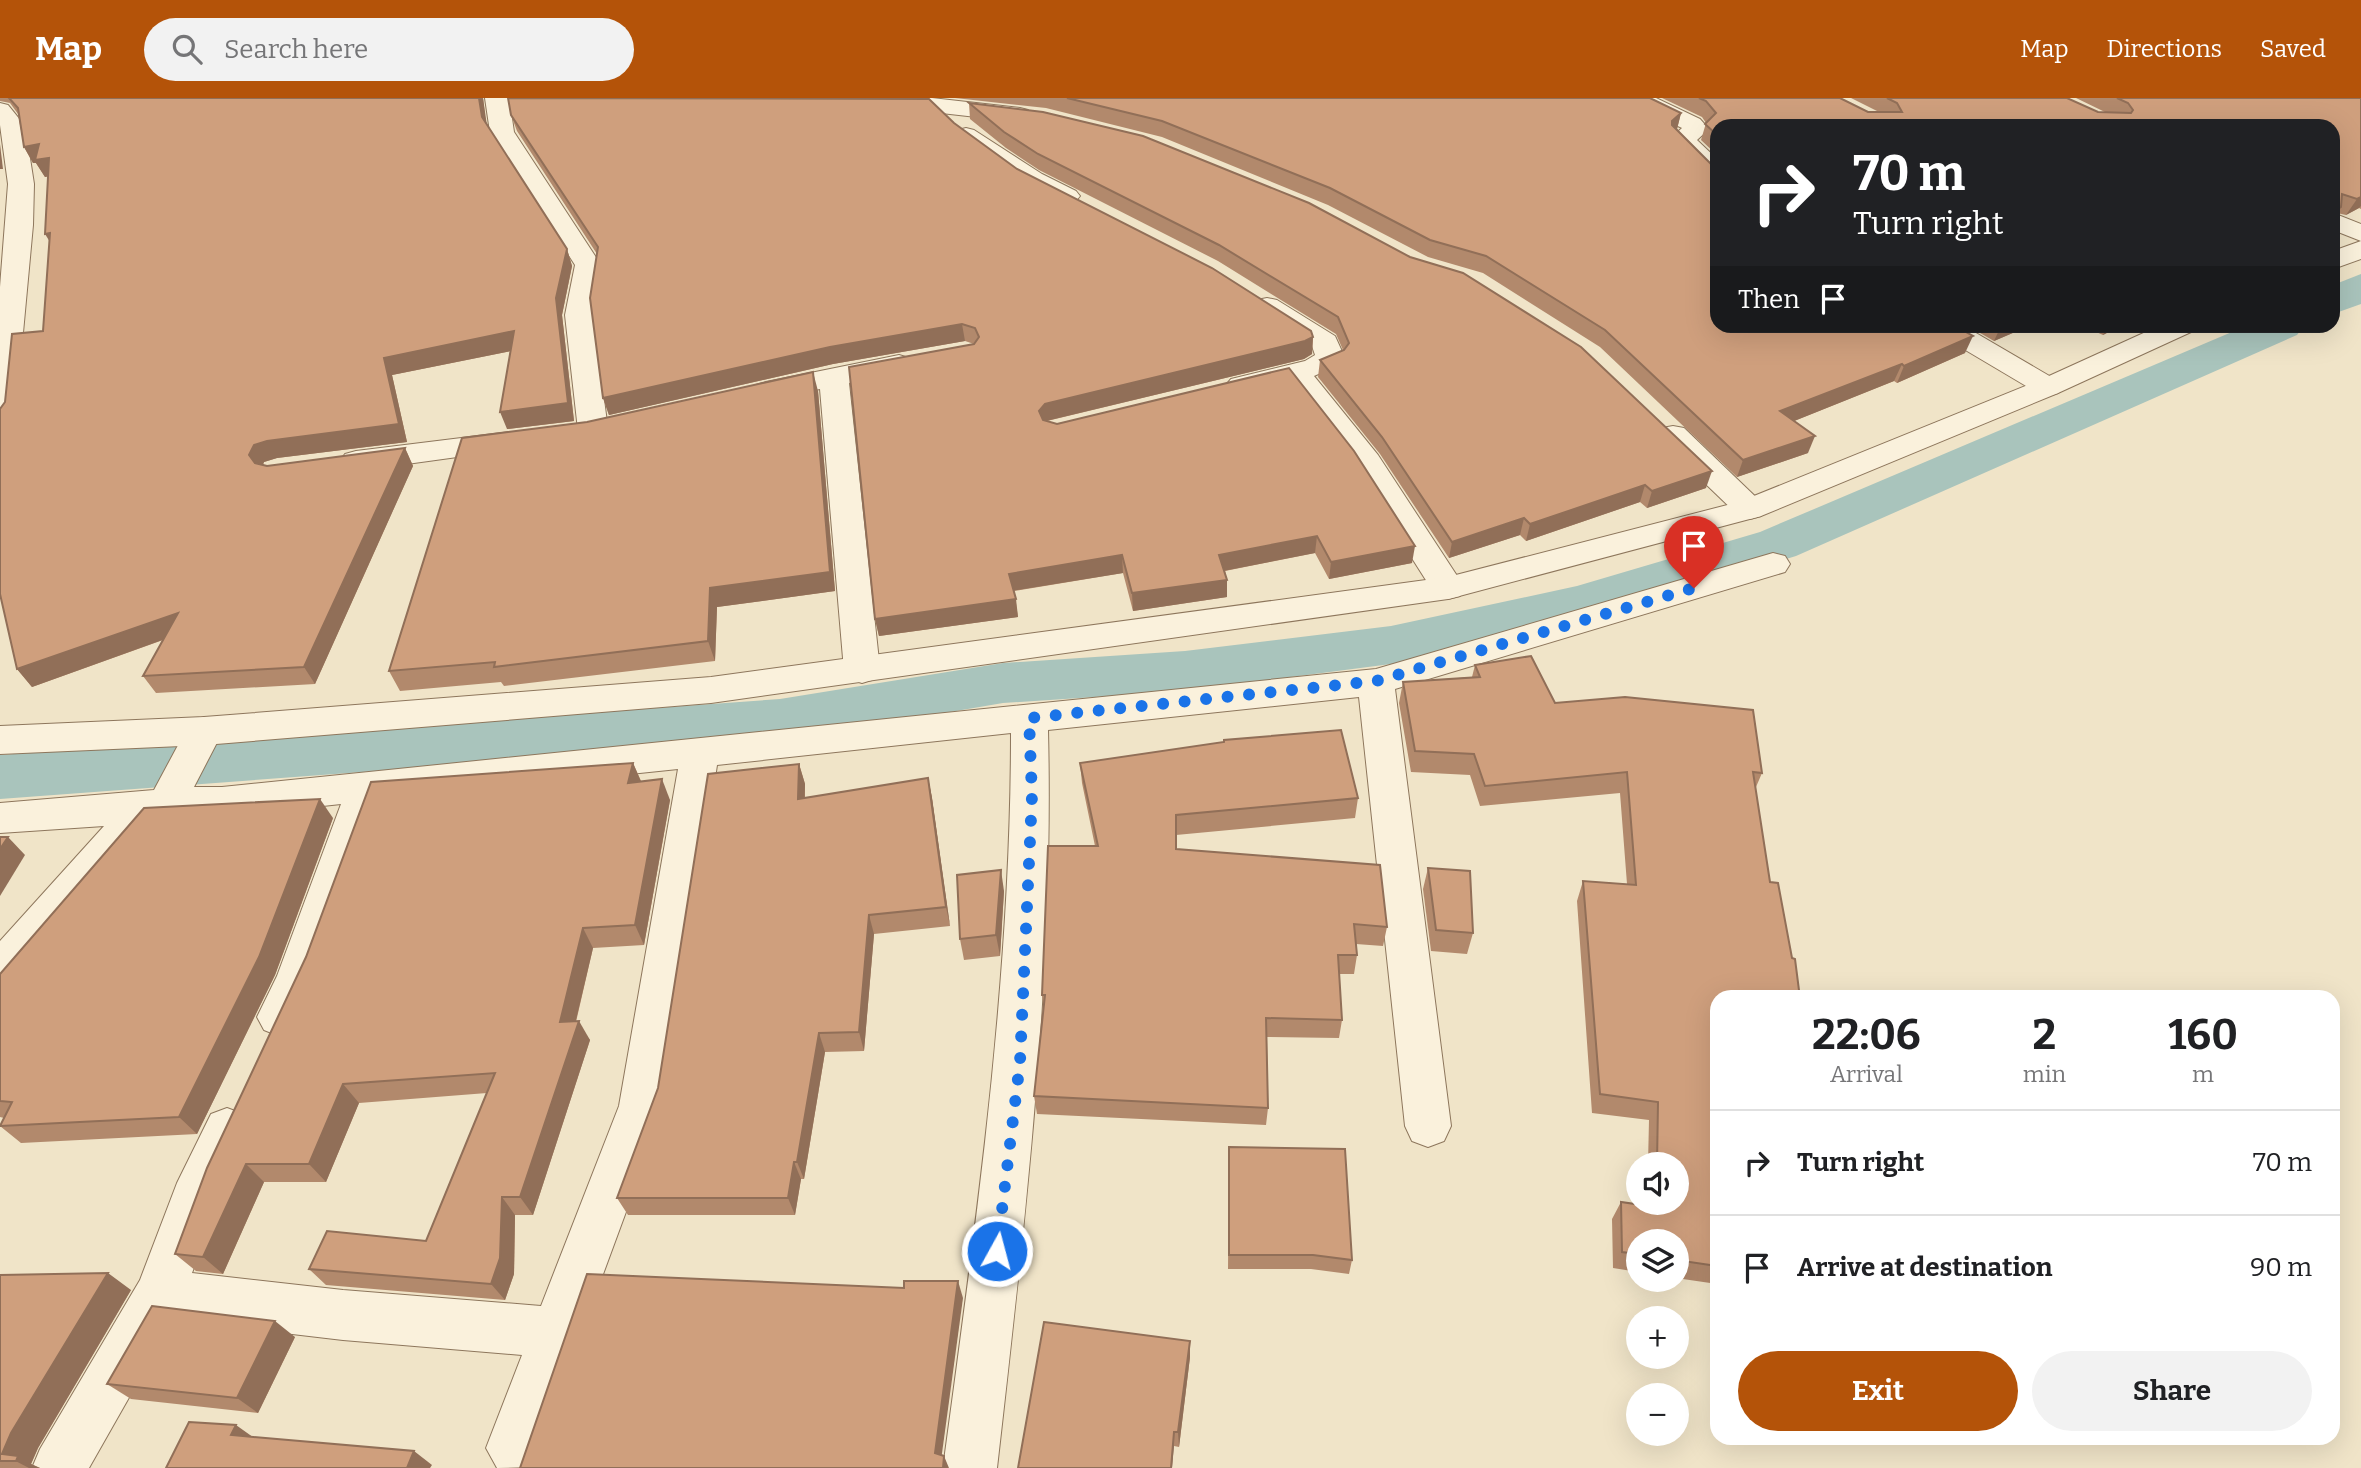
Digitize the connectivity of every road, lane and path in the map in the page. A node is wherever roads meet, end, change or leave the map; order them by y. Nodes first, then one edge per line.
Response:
1 (497, 98) edge
2 (871, 98) edge
3 (1638, 98) edge
4 (939, 106) junction
5 (0, 110) edge
6 (1045, 118) edge
7 (1710, 166) edge
8 (11, 185) edge
9 (1092, 209) edge
10 (2340, 224) edge
11 (2361, 233) edge
12 (2361, 249) edge
13 (2340, 258) edge
14 (1244, 292) edge
15 (1956, 333) edge
16 (2166, 333) edge
17 (926, 360) edge
18 (1296, 372) junction
19 (834, 376) junction
20 (2048, 387) junction
21 (1217, 391) edge
22 (740, 397) edge
23 (0, 419) edge
24 (1660, 422) edge
25 (332, 464) edge
26 (1750, 509) junction
27 (1773, 564) dead end
28 (1448, 588) junction
29 (862, 670) junction
30 (1376, 681) junction
31 (1029, 718) junction
32 (0, 740) edge
33 (200, 740) junction
34 (700, 752) junction
35 (366, 787) junction
36 (162, 798) junction
37 (0, 818) edge
38 (0, 970) edge
39 (1428, 1126) dead end
40 (160, 1294) junction
41 (556, 1333) junction
42 (513, 1448) dead end
43 (59, 1468) edge
44 (970, 1468) edge

1 - 25 street
2 - 4 street
3 - 7 street
4 - 6 street
4 - 9 street
5 - 8 street
8 - 23 street
10 - 11 street
12 - 13 street
14 - 18 street
15 - 20 street
16 - 20 street
17 - 19 street
18 - 21 street
18 - 28 street
19 - 22 street
19 - 29 street
20 - 26 street
24 - 26 street
26 - 28 street
27 - 30 street
28 - 29 street
29 - 33 street
30 - 31 street
30 - 39 street
31 - 34 street
31 - 44 street
32 - 33 street
33 - 36 street
34 - 35 street
34 - 41 street
35 - 36 street
35 - 40 street
36 - 37 street
36 - 38 street
40 - 41 street
40 - 43 street
41 - 42 street

